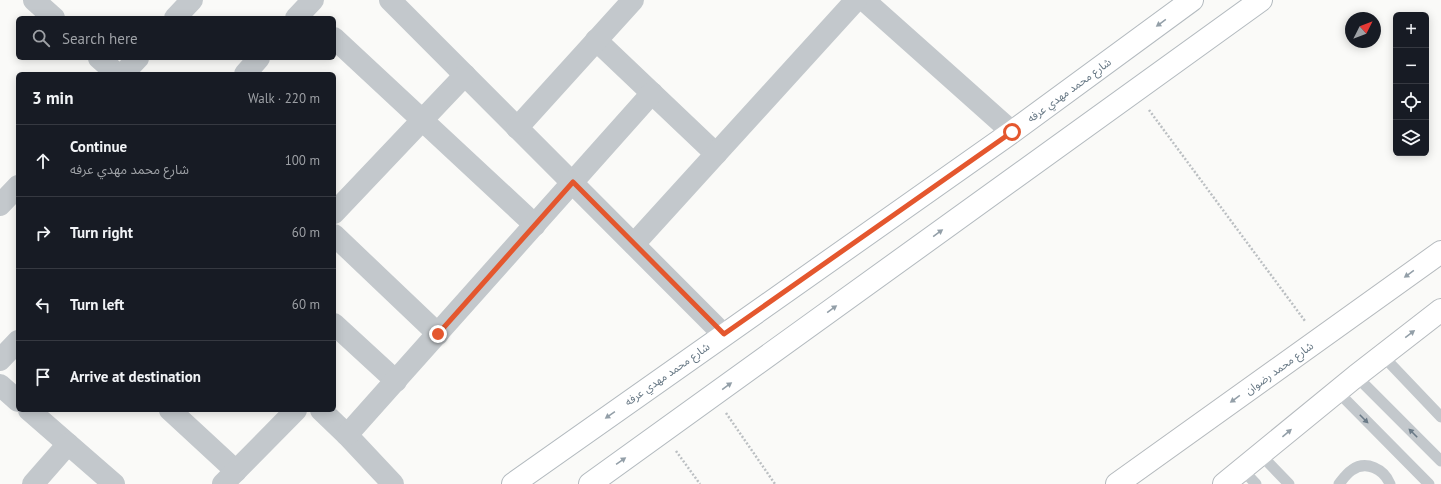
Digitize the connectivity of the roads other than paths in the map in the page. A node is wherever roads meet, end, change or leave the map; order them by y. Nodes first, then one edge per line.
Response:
1 (34, 0) edge
2 (192, 0) edge
3 (390, 0) edge
4 (632, 0) edge
5 (856, 0) edge
6 (864, 0) edge
7 (1192, 0) edge
8 (1261, 0) edge
9 (52, 16) edge
10 (177, 16) edge
11 (336, 40) edge
12 (596, 40) junction
13 (101, 60) edge
14 (136, 60) edge
15 (257, 60) edge
16 (115, 72) edge
17 (125, 72) edge
18 (247, 72) edge
19 (465, 75) junction
20 (652, 94) junction
21 (422, 120) junction
22 (517, 128) junction
23 (1012, 132) junction
24 (716, 154) junction
25 (573, 182) junction
26 (16, 188) edge
27 (0, 205) edge
28 (336, 211) edge
29 (535, 225) junction
30 (336, 237) edge
31 (634, 244) junction
32 (1441, 252) edge
33 (1441, 310) edge
34 (336, 326) edge
35 (438, 334) junction
36 (724, 334) junction
37 (16, 343) edge
38 (1382, 355) junction
39 (0, 360) edge
40 (1356, 376) junction
41 (396, 381) junction
42 (0, 385) edge
43 (1337, 391) junction
44 (16, 399) edge
45 (31, 412) edge
46 (172, 412) edge
47 (294, 412) edge
48 (323, 412) edge
49 (1441, 417) edge
50 (347, 435) junction
51 (68, 444) junction
52 (1261, 455) junction
53 (1441, 461) edge
54 (1249, 476) edge
55 (230, 477) edge
56 (33, 484) edge
57 (114, 484) edge
58 (393, 484) edge
59 (513, 484) edge
60 (590, 484) edge
61 (1117, 484) edge
62 (1224, 484) edge
63 (1289, 484) edge
64 (1339, 484) edge
65 (1390, 484) edge
66 (1429, 484) edge

1 - 9 street
2 - 10 street
3 - 19 street
4 - 12 street
5 - 24 street
6 - 23 street
7 -> 23 street, شارع محمد مهدي عرفه
60 -> 8 street
11 - 21 street
12 - 20 street
12 - 22 street
13 - 16 street
14 - 17 street
15 - 18 street
19 - 21 street
19 - 22 street
20 - 24 street
20 - 25 street
21 - 28 street
21 - 29 street
22 - 25 street
23 - 36 street, شارع محمد مهدي عرفه
24 - 31 street
25 - 29 street
25 - 31 street
26 - 27 street
29 - 35 street
30 - 35 street
31 - 36 street
32 -> 61 street, شارع محمد رضوان
38 -> 33 street
34 - 41 street
35 - 41 street
36 -> 59 street, شارع محمد مهدي عرفه
37 - 39 street
38 - 40 street
38 - 49 lane
40 - 43 street
53 -> 40 lane
41 - 50 street
42 - 44 street
52 -> 43 street
43 -> 66 lane
45 - 51 street
46 - 55 street
47 - 55 street
48 - 50 street
50 - 58 street
51 - 56 street
51 - 57 street
52 - 54 street
52 - 63 lane
54 - 62 street
64 - 65 lane

